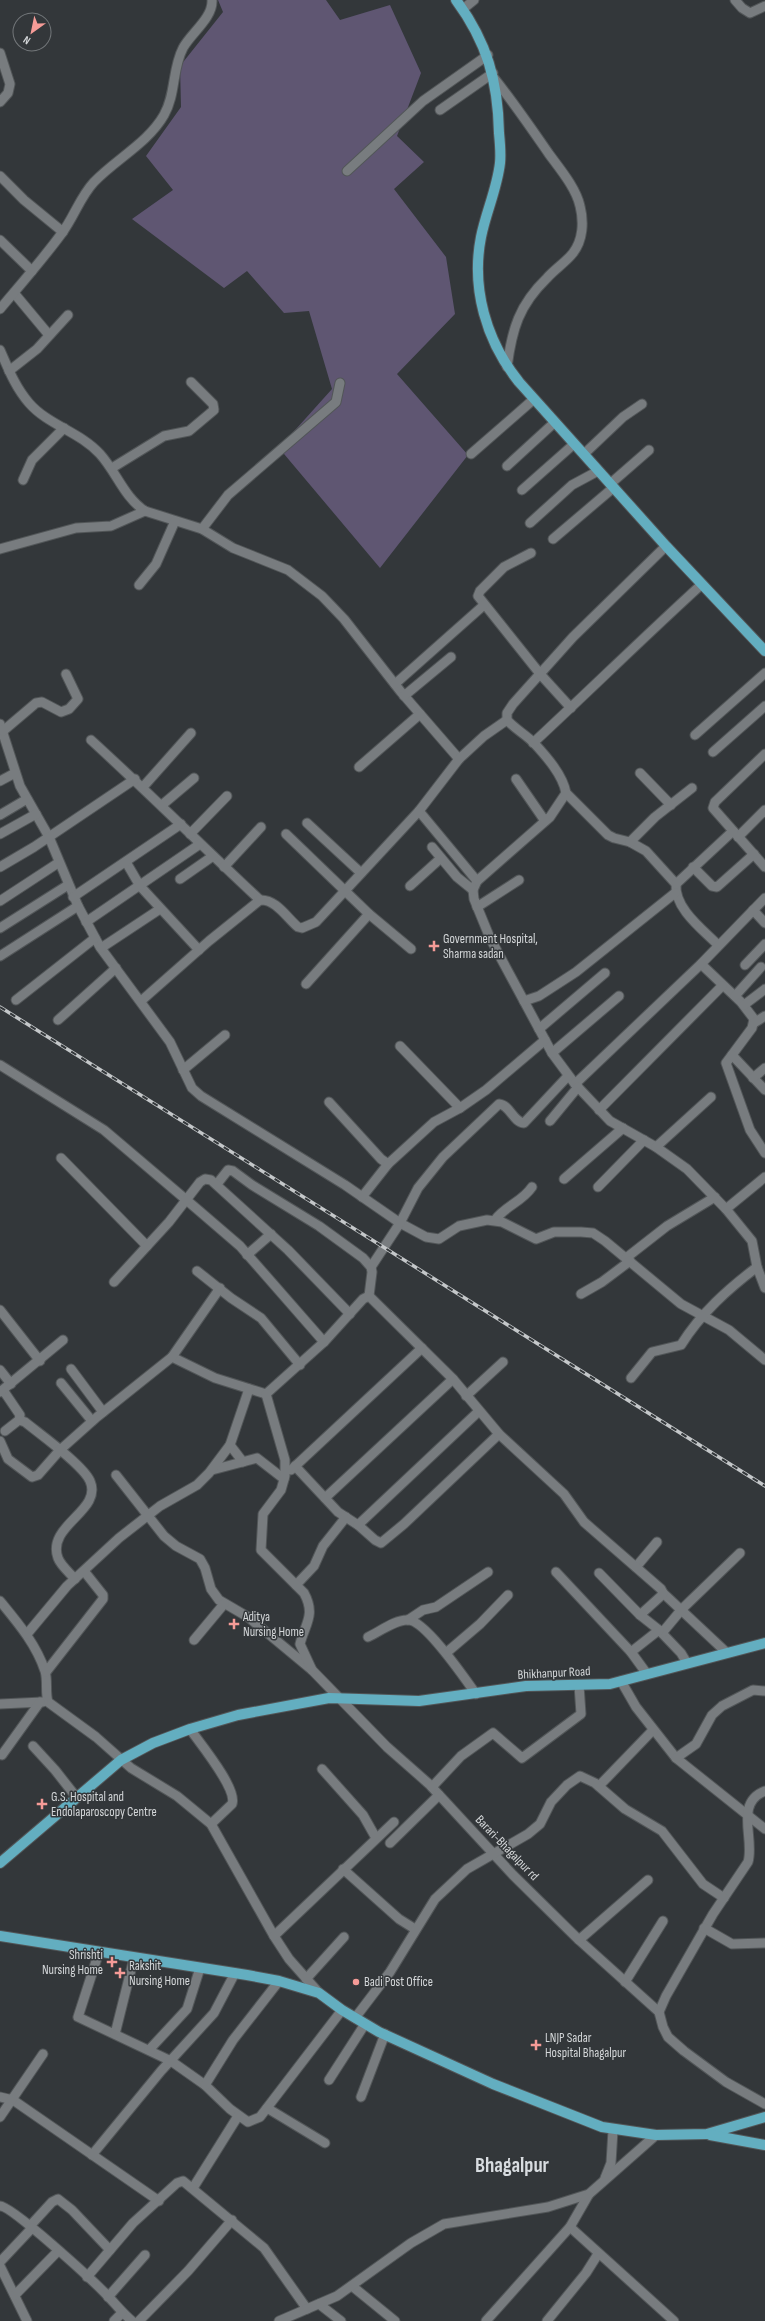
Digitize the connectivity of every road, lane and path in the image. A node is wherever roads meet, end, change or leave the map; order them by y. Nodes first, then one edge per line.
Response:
1 (212, 0) edge
2 (456, 0) edge
3 (474, 0) edge
4 (736, 0) edge
5 (765, 6) edge
6 (463, 8) junction
7 (0, 53) edge
8 (488, 55) junction
9 (493, 75) junction
10 (0, 102) edge
11 (440, 110) dead end
12 (347, 171) dead end
13 (0, 176) edge
14 (63, 232) junction
15 (0, 240) edge
16 (32, 271) junction
17 (14, 292) junction
18 (0, 309) edge
19 (68, 315) dead end
20 (49, 335) junction
21 (0, 350) edge
22 (507, 367) junction
23 (9, 371) junction
24 (191, 382) dead end
25 (340, 383) dead end
26 (534, 399) junction
27 (642, 404) dead end
28 (555, 422) junction
29 (64, 428) junction
30 (574, 444) junction
31 (649, 450) dead end
32 (471, 454) dead end
33 (584, 454) junction
34 (507, 466) dead end
35 (112, 468) junction
36 (598, 471) junction
37 (24, 480) dead end
38 (612, 486) junction
39 (522, 490) dead end
40 (145, 511) junction
41 (175, 521) junction
42 (530, 523) dead end
43 (202, 529) junction
44 (553, 538) dead end
45 (666, 546) junction
46 (0, 549) edge
47 (531, 553) dead end
48 (702, 584) junction
49 (139, 585) dead end
50 (484, 605) junction
51 (765, 651) edge
52 (451, 657) dead end
53 (765, 673) edge
54 (66, 674) dead end
55 (541, 675) junction
56 (394, 684) junction
57 (404, 696) junction
58 (765, 706) edge
59 (571, 708) junction
60 (420, 714) junction
61 (507, 720) junction
62 (1, 728) edge
63 (191, 733) dead end
64 (695, 735) dead end
65 (90, 740) dead end
66 (533, 742) junction
67 (713, 752) dead end
68 (765, 754) edge
69 (459, 759) junction
70 (359, 766) dead end
71 (15, 773) junction
72 (640, 773) dead end
73 (194, 778) dead end
74 (135, 779) junction
75 (516, 779) dead end
76 (0, 781) edge
77 (143, 787) junction
78 (692, 788) dead end
79 (566, 793) junction
80 (227, 796) dead end
81 (27, 799) junction
82 (162, 804) junction
83 (671, 805) junction
84 (765, 810) edge
85 (419, 811) junction
86 (36, 814) junction
87 (0, 815) edge
88 (545, 821) junction
89 (307, 822) dead end
90 (181, 824) junction
91 (261, 827) dead end
92 (0, 834) edge
93 (190, 834) junction
94 (286, 834) dead end
95 (735, 834) junction
96 (49, 837) junction
97 (630, 842) junction
98 (200, 844) junction
99 (432, 847) dead end
100 (754, 854) junction
101 (213, 856) junction
102 (441, 858) junction
103 (126, 862) junction
104 (58, 863) junction
105 (765, 866) edge
106 (0, 867) edge
107 (224, 867) junction
108 (693, 868) junction
109 (361, 873) junction
110 (180, 879) dead end
111 (519, 880) dead end
112 (477, 881) junction
113 (68, 885) junction
114 (140, 886) junction
115 (410, 886) dead end
116 (676, 889) junction
117 (473, 890) junction
118 (345, 891) junction
119 (73, 898) junction
120 (765, 898) edge
121 (260, 900) junction
122 (0, 901) edge
123 (78, 906) junction
124 (477, 907) junction
125 (160, 909) junction
126 (753, 910) junction
127 (369, 914) junction
128 (86, 922) junction
129 (765, 923) edge
130 (0, 928) edge
131 (95, 938) junction
132 (765, 944) edge
133 (718, 945) junction
134 (102, 948) junction
135 (411, 949) dead end
136 (199, 950) junction
137 (0, 956) edge
138 (701, 964) junction
139 (745, 965) dead end
140 (761, 967) dead end
141 (116, 968) junction
142 (605, 973) dead end
143 (306, 984) dead end
144 (722, 986) junction
145 (765, 989) edge
146 (619, 996) dead end
147 (735, 996) junction
148 (16, 1000) dead end
149 (141, 1001) junction
150 (524, 1001) junction
151 (744, 1005) junction
152 (765, 1016) edge
153 (58, 1020) dead end
154 (754, 1023) junction
155 (539, 1029) junction
156 (225, 1035) dead end
157 (545, 1040) junction
158 (400, 1046) dead end
159 (552, 1053) junction
160 (732, 1055) junction
161 (0, 1065) edge
162 (765, 1068) edge
163 (183, 1070) junction
164 (568, 1076) junction
165 (753, 1078) junction
166 (576, 1086) junction
167 (765, 1090) edge
168 (711, 1097) dead end
169 (329, 1102) dead end
170 (460, 1108) junction
171 (599, 1110) junction
172 (550, 1121) dead end
173 (623, 1128) junction
174 (644, 1140) junction
175 (656, 1147) junction
176 (765, 1153) edge
177 (61, 1158) dead end
178 (388, 1164) junction
179 (765, 1176) edge
180 (564, 1179) dead end
181 (217, 1184) junction
182 (532, 1187) dead end
183 (598, 1187) dead end
184 (362, 1197) junction
185 (715, 1197) junction
186 (186, 1200) junction
187 (726, 1209) junction
188 (495, 1220) junction
189 (400, 1223) junction
190 (271, 1234) junction
191 (147, 1246) junction
192 (248, 1255) junction
193 (628, 1259) junction
194 (371, 1267) junction
195 (757, 1267) junction
196 (197, 1271) dead end
197 (114, 1282) dead end
198 (220, 1288) junction
199 (765, 1288) edge
200 (581, 1294) dead end
201 (369, 1296) junction
202 (0, 1310) edge
203 (350, 1314) junction
204 (702, 1317) junction
205 (63, 1340) dead end
206 (324, 1342) junction
207 (422, 1348) junction
208 (172, 1357) junction
209 (765, 1360) edge
210 (40, 1361) junction
211 (502, 1362) dead end
212 (300, 1365) junction
213 (70, 1368) dead end
214 (0, 1370) edge
215 (631, 1378) dead end
216 (452, 1379) junction
217 (61, 1383) dead end
218 (11, 1384) junction
219 (249, 1389) junction
220 (1, 1391) edge
221 (266, 1394) junction
222 (466, 1396) junction
223 (103, 1412) junction
224 (478, 1412) junction
225 (19, 1420) junction
226 (92, 1421) junction
227 (5, 1431) dead end
228 (499, 1434) junction
229 (0, 1442) edge
230 (230, 1445) junction
231 (60, 1450) junction
232 (243, 1462) junction
233 (295, 1466) junction
234 (212, 1470) junction
235 (116, 1476) dead end
236 (284, 1477) junction
237 (325, 1498) junction
238 (149, 1516) junction
239 (346, 1517) junction
240 (358, 1524) junction
241 (657, 1542) dead end
242 (740, 1553) dead end
243 (636, 1567) junction
244 (84, 1571) junction
245 (488, 1572) dead end
246 (556, 1572) dead end
247 (599, 1573) dead end
248 (75, 1579) junction
249 (296, 1585) junction
250 (663, 1593) junction
251 (508, 1595) dead end
252 (0, 1601) edge
253 (224, 1604) junction
254 (682, 1609) junction
255 (640, 1615) junction
256 (408, 1620) junction
257 (661, 1632) junction
258 (29, 1636) junction
259 (368, 1637) dead end
260 (194, 1640) dead end
261 (765, 1643) edge
262 (631, 1652) junction
263 (726, 1652) junction
264 (446, 1653) junction
265 (687, 1663) junction
266 (312, 1670) junction
267 (46, 1672) junction
268 (647, 1674) junction
269 (621, 1681) junction
270 (578, 1685) junction
271 (765, 1691) edge
272 (476, 1694) junction
273 (340, 1698) junction
274 (44, 1702) junction
275 (0, 1704) edge
276 (190, 1729) junction
277 (653, 1730) junction
278 (33, 1746) dead end
279 (2, 1755) dead end
280 (676, 1758) junction
281 (121, 1760) junction
282 (322, 1769) dead end
283 (599, 1786) junction
284 (432, 1787) junction
285 (765, 1790) edge
286 (439, 1795) junction
287 (77, 1798) junction
288 (747, 1812) junction
289 (394, 1822) dead end
290 (210, 1824) junction
291 (765, 1829) edge
292 (376, 1838) junction
293 (390, 1843) dead end
294 (494, 1854) junction
295 (0, 1864) edge
296 (342, 1869) junction
297 (648, 1880) dead end
298 (724, 1898) junction
299 (663, 1921) dead end
300 (704, 1928) junction
301 (415, 1929) junction
302 (0, 1936) edge
303 (274, 1936) junction
304 (344, 1937) dead end
305 (579, 1940) junction
306 (765, 1943) edge
307 (99, 1952) junction
308 (134, 1958) junction
309 (200, 1968) junction
310 (236, 1973) junction
311 (306, 1979) junction
312 (280, 1981) junction
313 (625, 1982) junction
314 (319, 1993) junction
315 (342, 2010) junction
316 (659, 2012) junction
317 (355, 2018) junction
318 (365, 2024) junction
319 (115, 2034) junction
320 (385, 2034) junction
321 (149, 2050) junction
322 (43, 2054) dead end
323 (171, 2061) junction
324 (329, 2080) dead end
325 (205, 2084) junction
326 (361, 2097) dead end
327 (0, 2098) edge
328 (13, 2100) junction
329 (765, 2104) edge
330 (267, 2108) junction
331 (238, 2116) junction
332 (0, 2117) edge
333 (765, 2117) edge
334 (613, 2130) junction
335 (707, 2134) junction
336 (656, 2135) junction
337 (325, 2143) dead end
338 (765, 2145) edge
339 (92, 2155) junction
340 (603, 2183) junction
341 (193, 2188) junction
342 (590, 2194) junction
343 (159, 2201) junction
344 (0, 2206) edge
345 (232, 2220) junction
346 (570, 2226) junction
347 (31, 2227) junction
348 (110, 2250) junction
349 (58, 2251) junction
350 (598, 2254) junction
351 (145, 2255) dead end
352 (0, 2262) edge
353 (0, 2266) edge
354 (87, 2277) junction
355 (352, 2286) junction
356 (15, 2295) junction
357 (108, 2297) junction
358 (319, 2304) junction
359 (307, 2309) junction
360 (122, 2313) junction
361 (27, 2321) edge
362 (114, 2321) edge
363 (132, 2321) edge
364 (139, 2321) edge
365 (279, 2321) edge
366 (340, 2321) edge
367 (395, 2321) edge
368 (486, 2321) edge
369 (547, 2321) edge
370 (674, 2321) edge

1 - 14 street
2 - 6 main road
3 - 6 street
4 - 5 street
6 - 8 main road
7 - 10 street
8 - 9 main road
8 - 12 street
9 - 11 street
9 - 22 main road
9 - 22 street
13 - 14 street
14 - 16 street
15 - 16 street
16 - 17 street
17 - 18 street
17 - 20 street
19 - 20 street
20 - 23 street
21 - 23 street
22 - 26 main road
23 - 29 street
24 - 35 street
25 - 43 street
26 - 28 main road
26 - 32 street
27 - 33 street
28 - 30 main road
28 - 34 street
29 - 35 street
29 - 37 street
30 - 33 main road
30 - 39 street
31 - 38 street
33 - 36 main road
35 - 40 street
36 - 38 main road
36 - 42 street
38 - 44 street
38 - 45 main road
40 - 41 street
40 - 46 street
41 - 43 street
41 - 49 street
43 - 56 street
45 - 48 main road
45 - 55 street
47 - 50 street
48 - 51 main road
48 - 59 street
50 - 55 street
50 - 56 street
52 - 57 street
53 - 64 street
54 - 62 street
55 - 59 street
55 - 61 street
56 - 57 street
57 - 60 street
58 - 67 street
59 - 66 street
60 - 69 street
60 - 70 street
61 - 66 street
61 - 69 street
62 - 71 street
63 - 77 street
65 - 74 street
66 - 79 street
68 - 95 street
69 - 85 street
71 - 76 street
71 - 81 street
72 - 83 street
73 - 82 street
74 - 77 street
74 - 96 street
75 - 88 street
77 - 82 street
78 - 83 street
79 - 88 street
79 - 97 street
80 - 93 street
81 - 86 street
81 - 87 street
82 - 90 street
83 - 97 street
84 - 95 street
85 - 109 street
85 - 112 street
86 - 92 street
86 - 96 street
88 - 112 street
89 - 109 street
90 - 93 street
90 - 103 street
91 - 107 street
93 - 98 street
94 - 118 street
95 - 100 street
95 - 108 street
96 - 104 street
96 - 106 street
97 - 116 street
98 - 101 street
98 - 114 street
99 - 102 street
100 - 105 street
100 - 108 street
101 - 107 street
101 - 110 street
102 - 115 street
102 - 117 street
103 - 114 street
103 - 119 street
104 - 113 street
104 - 122 street
107 - 121 street
108 - 116 street
109 - 118 street
111 - 124 street
112 - 117 street
113 - 119 street
113 - 130 street
114 - 125 street
114 - 128 street
116 - 133 street
116 - 150 street
117 - 124 street
118 - 121 street
118 - 127 street
119 - 123 street
120 - 126 street
121 - 136 street
123 - 128 street
123 - 137 street
124 - 150 street
125 - 134 street
125 - 136 street
126 - 129 street
126 - 133 street
127 - 135 street
127 - 143 street
128 - 131 street
131 - 134 street
131 - 148 street
132 - 139 street
133 - 138 street
134 - 141 street
136 - 149 street
138 - 144 street
138 - 166 street
140 - 147 street
141 - 149 street
141 - 153 street
142 - 155 street
144 - 147 street
144 - 171 street
145 - 151 street
146 - 159 street
147 - 151 street
149 - 163 street
150 - 155 street
151 - 154 street
152 - 154 street
154 - 160 street
155 - 157 street
156 - 163 street
157 - 159 street
157 - 170 street
158 - 170 street
159 - 164 street
160 - 165 street
160 - 176 street
161 - 186 street
162 - 165 street
163 - 184 street
164 - 166 street
164 - 189 street
165 - 167 street
166 - 171 street
166 - 172 street
168 - 175 street
169 - 178 street
170 - 178 street
171 - 173 street
173 - 174 street
173 - 180 street
174 - 175 street
174 - 183 street
175 - 185 street
177 - 191 street
178 - 184 street
179 - 187 street
181 - 186 street
181 - 190 street
181 - 194 street
182 - 188 street
184 - 189 street
185 - 187 street
185 - 193 street
186 - 191 street
186 - 192 street
187 - 195 street
188 - 189 street
188 - 193 street
189 - 194 street
190 - 192 street
190 - 203 street
191 - 197 street
192 - 206 street
193 - 200 street
193 - 204 street
194 - 201 street
195 - 199 street
195 - 204 street
196 - 198 street
198 - 208 street
198 - 212 street
201 - 203 street
201 - 207 street
202 - 210 street
203 - 206 street
204 - 209 street
204 - 215 street
205 - 210 street
206 - 212 street
207 - 216 street
207 - 233 street
208 - 219 street
208 - 223 street
210 - 218 street
211 - 222 street
212 - 221 street
213 - 223 street
214 - 218 street
216 - 222 street
216 - 237 street
217 - 226 street
218 - 220 street
219 - 221 street
219 - 230 street
220 - 225 street
221 - 236 street
222 - 224 street
223 - 226 street
224 - 228 street
224 - 240 street
225 - 227 street
225 - 231 street
226 - 231 street
228 - 240 street
228 - 243 street
229 - 231 street
230 - 232 street
230 - 234 street
231 - 248 street
232 - 234 street
232 - 236 street
233 - 236 street
233 - 237 street
234 - 238 street
235 - 238 street
236 - 249 street
237 - 239 street
238 - 244 street
238 - 253 street
239 - 240 street
239 - 249 street
241 - 243 street
242 - 254 street
243 - 250 street
244 - 248 street
244 - 267 street
245 - 256 street
246 - 262 street
247 - 255 street
248 - 258 street
249 - 266 street
250 - 254 street
250 - 255 street
251 - 264 street
252 - 258 street
253 - 260 street
253 - 266 street
254 - 257 street
254 - 263 street
255 - 257 street
256 - 259 street
256 - 264 street
257 - 262 street
257 - 265 street
258 - 267 street
261 - 263 main road, Bhikhanpur Road
262 - 268 street
263 - 265 main road, Bhikhanpur Road
264 - 272 street
265 - 268 main road, Bhikhanpur Road
266 - 273 street, Barari-Bhagalpur rd
267 - 274 street
268 - 269 main road, Bhikhanpur Road
269 - 270 main road, Bhikhanpur Road
269 - 277 street
270 - 272 main road, Bhikhanpur Road
270 - 284 street
271 - 280 street
272 - 273 main road, Bhikhanpur Road
273 - 276 main road, Bhikhanpur Road
273 - 284 street, Barari-Bhagalpur rd
274 - 275 street
274 - 279 street
274 - 281 street
276 - 281 main road, Bhikhanpur Road
276 - 290 street
277 - 280 street
277 - 283 street
278 - 287 street
280 - 288 street
281 - 287 main road, Bhikhanpur Road
281 - 290 street
282 - 292 street
283 - 294 street
283 - 298 street
284 - 286 street, Barari-Bhagalpur rd
285 - 288 street
286 - 293 street
286 - 294 street, Barari-Bhagalpur rd
287 - 295 main road, Bhikhanpur Road
288 - 291 street
288 - 298 street
289 - 292 street
290 - 303 street
292 - 296 street
294 - 301 street
294 - 305 street, Barari-Bhagalpur rd
296 - 301 street
296 - 303 street
297 - 305 street
298 - 300 street
299 - 313 street
300 - 306 street
300 - 316 street
301 - 317 street
302 - 307 main road
303 - 311 street
304 - 311 street
305 - 313 street, Barari-Bhagalpur rd
307 - 308 main road
307 - 319 street
308 - 309 main road
308 - 319 street
309 - 310 main road
309 - 321 street
310 - 312 main road
310 - 323 street
311 - 314 street
312 - 314 main road
312 - 325 street
313 - 316 street, Barari-Bhagalpur rd
314 - 315 main road
315 - 317 main road
315 - 330 street
316 - 329 street
317 - 318 main road
318 - 320 main road
318 - 324 street
319 - 321 street
320 - 326 street
320 - 334 main road
321 - 323 street
322 - 328 street
323 - 325 street
323 - 339 street
325 - 331 street
327 - 328 street
328 - 332 street
328 - 339 street
330 - 331 street
330 - 337 street
331 - 341 street
333 - 335 main road
334 - 336 main road
334 - 340 street
335 - 336 main road
335 - 338 main road
336 - 340 street
339 - 343 street
340 - 342 street
341 - 343 street
341 - 345 street
342 - 346 street
342 - 355 street
343 - 348 street
344 - 347 street
345 - 359 street
345 - 364 street
346 - 350 street
346 - 368 street
347 - 348 street
347 - 349 street
347 - 352 street
348 - 354 street
349 - 354 street
349 - 356 street
350 - 369 street
350 - 370 street
351 - 357 street
353 - 356 street
354 - 357 street
355 - 358 street
355 - 367 street
356 - 361 street
357 - 360 street
358 - 359 street
358 - 366 street
359 - 365 street
360 - 362 street
360 - 363 street

